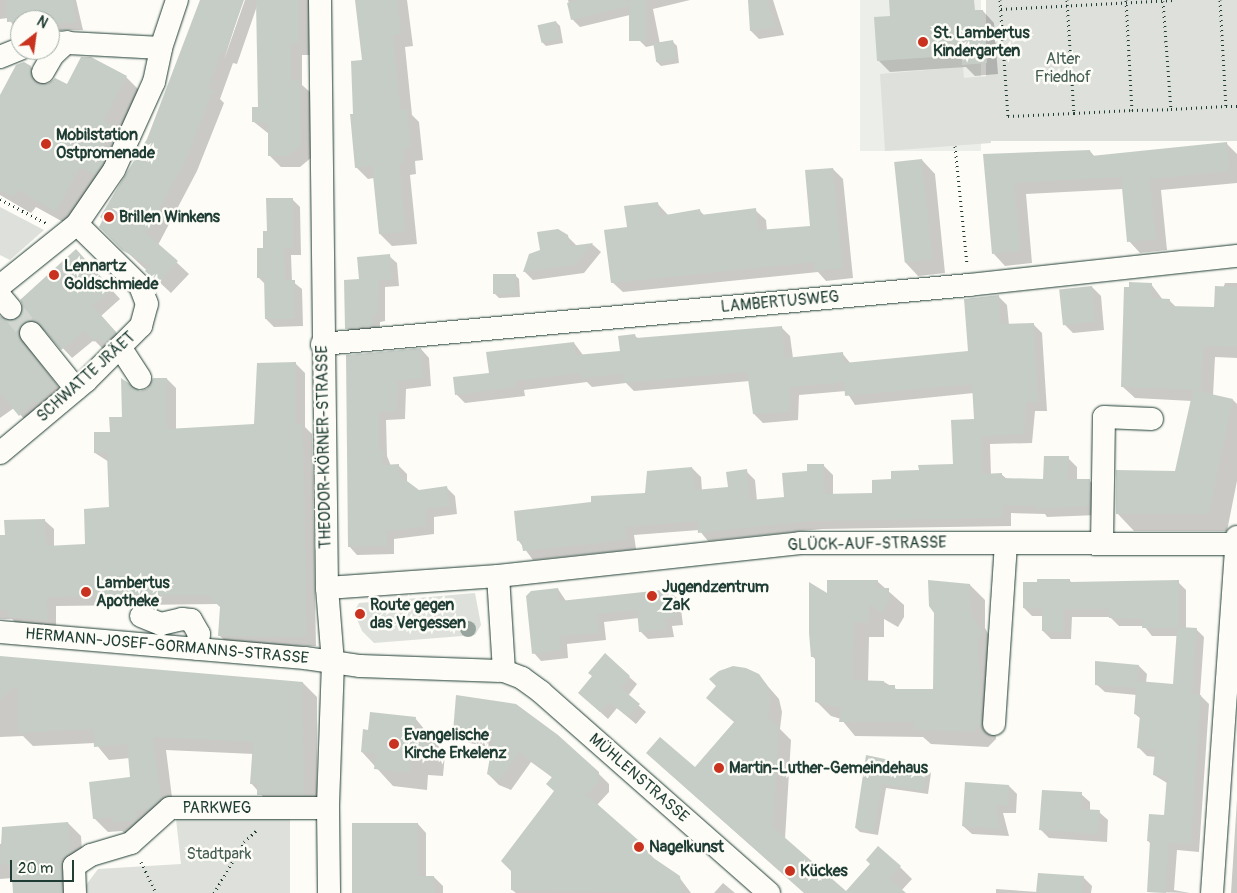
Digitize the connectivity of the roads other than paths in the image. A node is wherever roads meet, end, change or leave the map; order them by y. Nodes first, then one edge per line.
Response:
1 (177, 0) edge
2 (320, 0) edge
3 (60, 42) edge
4 (161, 48) junction
5 (50, 60) edge
6 (43, 72) dead end
7 (71, 229) junction
8 (1237, 256) edge
9 (0, 286) edge
10 (31, 333) tunnel mouth
11 (322, 344) junction
12 (120, 347) junction
13 (140, 378) dead end
14 (76, 389) junction
15 (1152, 419) dead end
16 (0, 453) edge
17 (1237, 542) edge
18 (1006, 544) junction
19 (1102, 544) junction
20 (498, 576) junction
21 (327, 588) junction
22 (141, 616) dead end
23 (0, 632) edge
24 (197, 650) junction
25 (334, 662) junction
26 (504, 671) junction
27 (994, 724) dead end
28 (328, 808) junction
29 (75, 893) edge
30 (329, 893) edge
31 (769, 893) edge
32 (1212, 893) edge

1 - 4 street
2 - 11 street, THEODOR-KÖRNER-STRASSE
3 - 4 street
4 - 7 street
5 - 6 street
7 - 9 street
7 - 12 street, SCHWATTE JRÄET
8 - 11 street, LAMBERTUSWEG
10 - 14 street
11 - 21 street, THEODOR-KÖRNER-STRASSE
12 - 13 street
12 - 14 street, SCHWATTE JRÄET
14 - 16 street, SCHWATTE JRÄET
15 - 19 street
17 - 19 street, GLÜCK-AUF-STRASSE
17 - 32 street
18 - 19 street, GLÜCK-AUF-STRASSE
18 - 20 street, GLÜCK-AUF-STRASSE
18 - 27 street
20 - 21 street, GLÜCK-AUF-STRASSE
20 - 26 street
21 - 25 street, THEODOR-KÖRNER-STRASSE
22 - 24 street
23 - 24 street, HERMANN-JOSEF-GORMANNS-STRASSE
24 - 25 street, HERMANN-JOSEF-GORMANNS-STRASSE
25 - 26 street, HERMANN-JOSEF-GORMANNS-STRASSE
25 - 28 street, THEODOR-KÖRNER-STRASSE
26 - 31 street, MÜHLENSTRASSE
28 - 29 street, PARKWEG
28 - 30 street, THEODOR-KÖRNER-STRASSE

